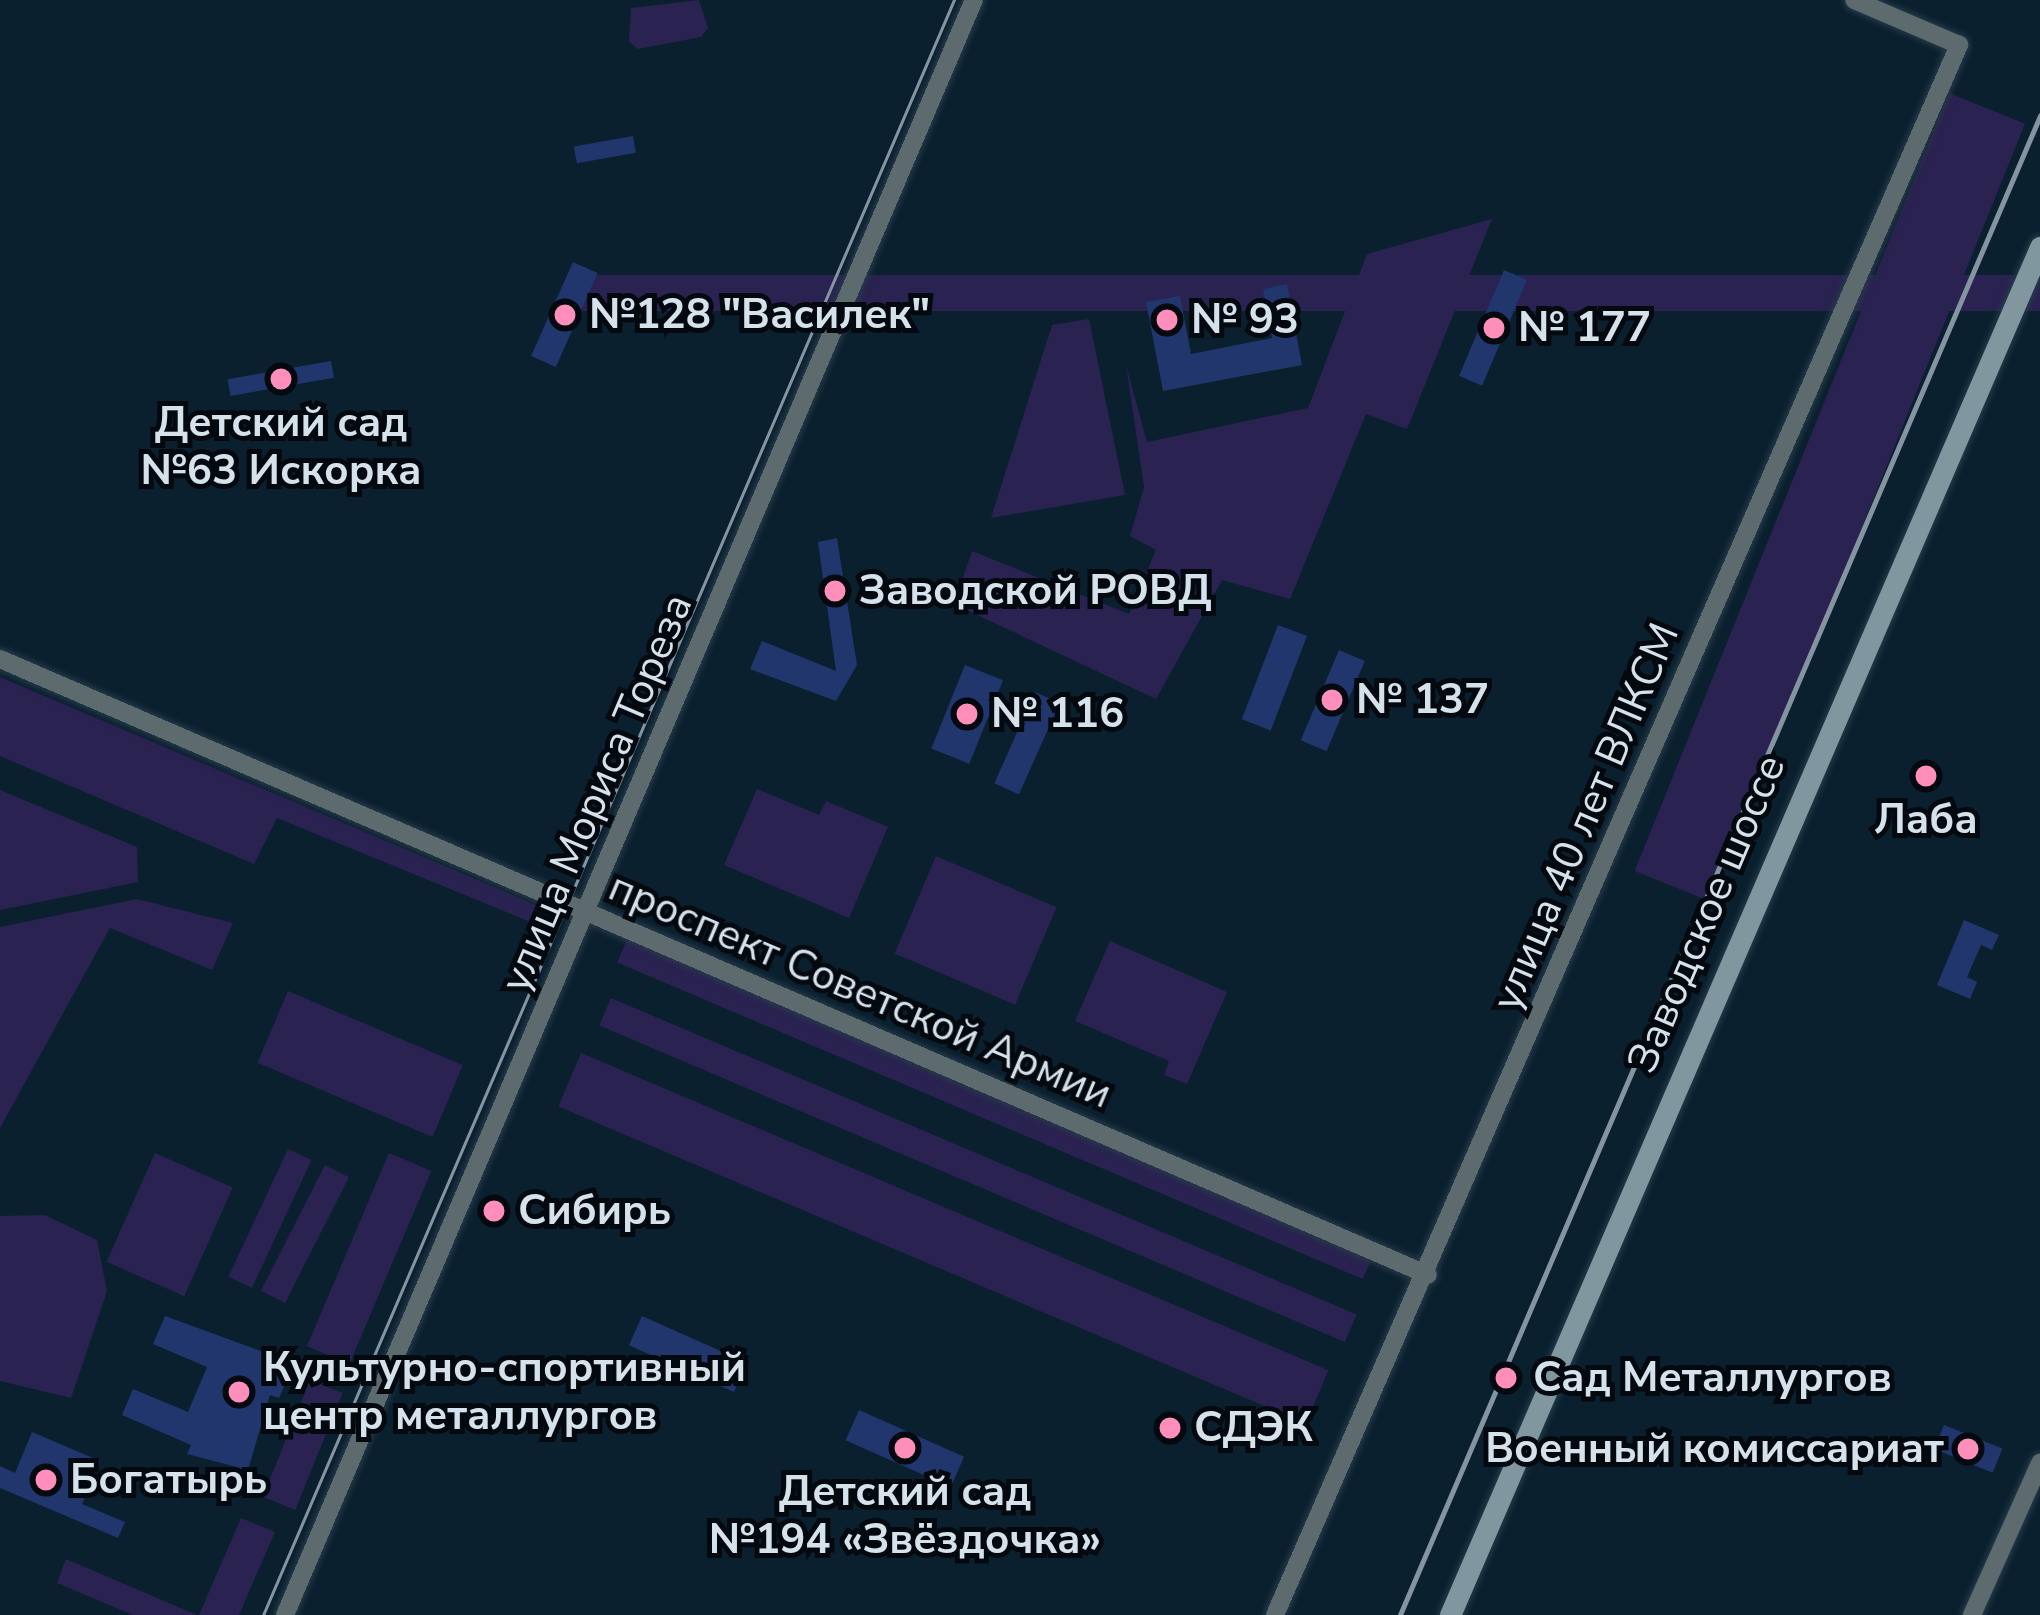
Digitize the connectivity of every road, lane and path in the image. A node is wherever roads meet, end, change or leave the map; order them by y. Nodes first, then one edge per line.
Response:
1 (974, 0) edge
2 (1854, 0) edge
3 (2040, 247) edge
4 (0, 659) edge
5 (586, 912) junction
6 (1428, 1275) junction
7 (2040, 1463) edge
8 (285, 1615) edge
9 (1275, 1615) edge
10 (1450, 1615) edge
11 (1972, 1615) edge

1 - 5 street, улица Мориса Тореза
2 - 6 street, улица 40 лет ВЛКСМ
3 - 10 main road, Заводское шоссе
4 - 5 street, проспект Советской Армии
5 - 6 street, проспект Советской Армии
5 - 8 street, улица Мориса Тореза
6 - 9 street, улица 40 лет ВЛКСМ
7 - 11 street

